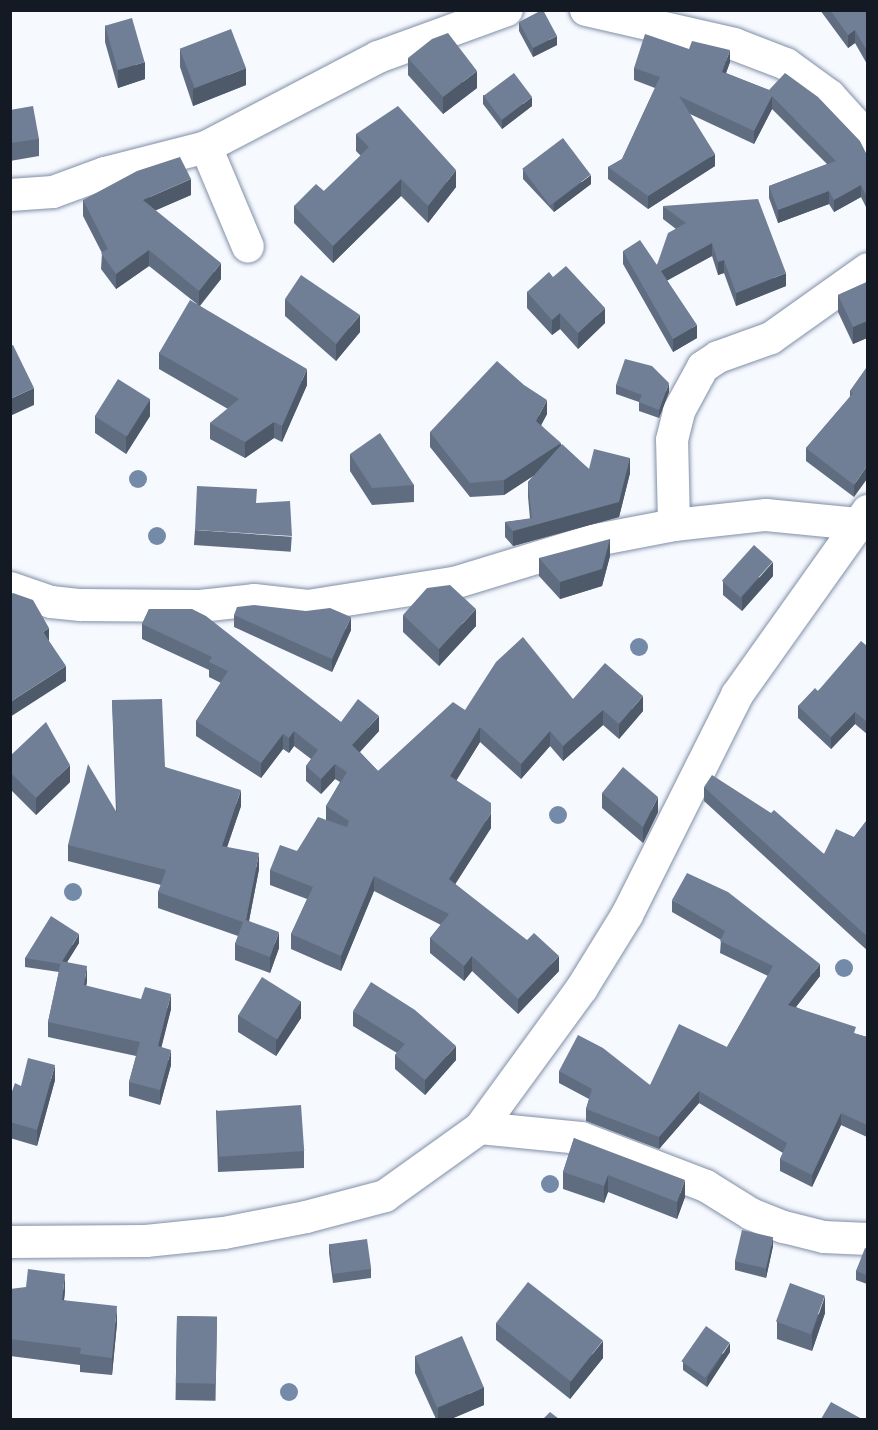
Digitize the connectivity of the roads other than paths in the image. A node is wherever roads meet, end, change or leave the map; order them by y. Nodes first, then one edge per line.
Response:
1 (507, 10) edge
2 (588, 11) edge
3 (867, 138) edge
4 (206, 147) junction
5 (10, 195) edge
6 (248, 247) dead end
7 (867, 269) edge
8 (863, 518) edge
9 (674, 525) junction
10 (10, 588) edge
11 (480, 1128) junction
12 (867, 1239) edge
13 (10, 1242) edge

1 - 4 street
2 - 3 street
4 - 5 street
4 - 6 street
7 - 9 street
8 - 9 street
8 - 11 street
9 - 10 street
11 - 12 street
11 - 13 street

